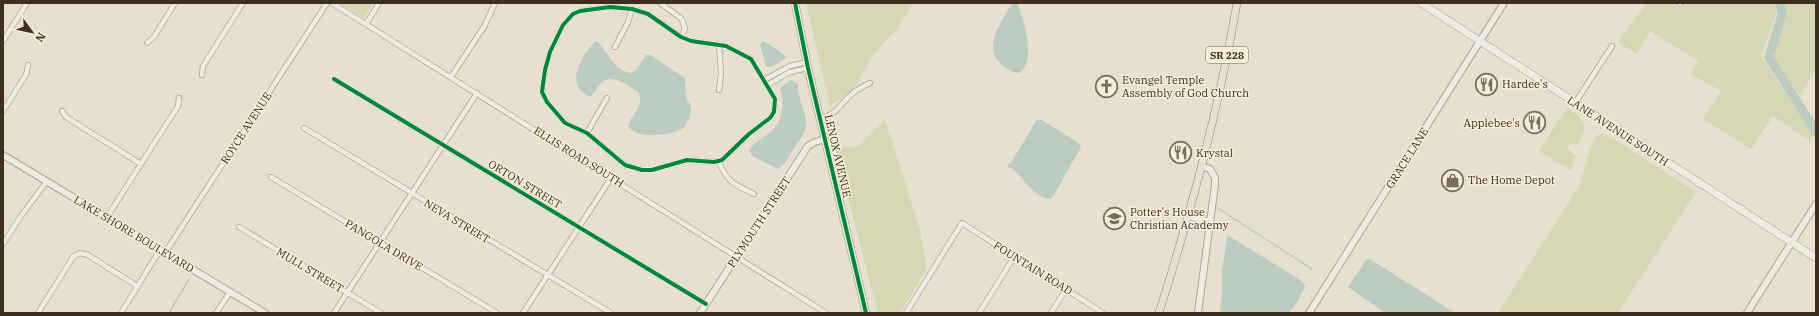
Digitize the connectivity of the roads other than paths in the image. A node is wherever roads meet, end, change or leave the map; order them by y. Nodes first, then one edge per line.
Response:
1 (27, 3) edge
2 (176, 3) edge
3 (243, 3) edge
4 (327, 3) edge
5 (332, 3) edge
6 (379, 3) edge
7 (495, 3) edge
8 (660, 3) edge
9 (795, 3) edge
10 (1237, 3) edge
11 (1421, 3) edge
12 (1504, 3) edge
13 (596, 6) edge
14 (632, 9) junction
15 (366, 24) junction
16 (681, 37) junction
17 (3, 41) edge
18 (1480, 41) junction
19 (147, 43) dead end
20 (719, 45) junction
21 (1612, 46) dead end
22 (616, 47) dead end
23 (808, 65) junction
24 (28, 66) dead end
25 (202, 75) dead end
26 (451, 77) junction
27 (334, 79) dead end
28 (764, 80) junction
29 (870, 83) dead end
30 (767, 85) junction
31 (719, 90) dead end
32 (477, 93) junction
33 (178, 98) dead end
34 (607, 98) dead end
35 (1575, 103) junction
36 (3, 111) edge
37 (62, 111) dead end
38 (820, 119) junction
39 (304, 128) dead end
40 (587, 133) junction
41 (825, 139) junction
42 (443, 145) junction
43 (3, 155) edge
44 (719, 162) junction
45 (141, 164) junction
46 (1201, 166) junction
47 (271, 177) dead end
48 (611, 178) junction
49 (47, 181) junction
50 (412, 193) junction
51 (754, 194) dead end
52 (1816, 204) edge
53 (1188, 216) junction
54 (107, 217) junction
55 (1210, 222) junction
56 (239, 227) dead end
57 (579, 228) junction
58 (1792, 242) junction
59 (380, 243) junction
60 (3, 244) edge
61 (163, 251) junction
62 (737, 257) junction
63 (1014, 257) junction
64 (1816, 258) edge
65 (548, 275) junction
66 (137, 286) junction
67 (1066, 289) junction
68 (230, 292) junction
69 (347, 293) junction
70 (706, 304) junction
71 (38, 313) edge
72 (121, 313) edge
73 (216, 313) edge
74 (265, 313) edge
75 (334, 313) edge
76 (381, 313) edge
77 (497, 313) edge
78 (523, 313) edge
79 (611, 313) edge
80 (700, 313) edge
81 (826, 313) edge
82 (866, 313) edge
83 (906, 313) edge
84 (979, 313) edge
85 (1051, 313) edge
86 (1103, 313) edge
87 (1159, 313) edge
88 (1198, 313) edge
89 (1309, 313) edge
90 (1747, 313) edge

1 - 17 street
2 - 19 street
3 - 25 street
4 - 61 street, ROYCE AVENUE
5 - 15 street, ELLIS ROAD SOUTH
6 - 15 street
7 - 26 street
8 - 16 street
9 - 23 main road, LENOX AVENUE
10 - 46 main road, SR 228
11 - 18 main road, LANE AVENUE SOUTH
12 - 18 street, GRACE LANE
13 - 14 street
13 - 40 street
14 - 16 street
14 - 22 street
15 - 26 street, ELLIS ROAD SOUTH
16 - 20 street
18 - 35 main road, LANE AVENUE SOUTH
18 - 89 street, GRACE LANE
20 - 28 street
20 - 31 street
21 - 35 street
23 - 28 street
23 - 30 street
23 - 38 main road, LENOX AVENUE
24 - 36 street
26 - 32 street, ELLIS ROAD SOUTH
27 - 42 street, ORTON STREET
28 - 30 street
29 - 38 street
30 - 44 street
32 - 42 street
32 - 48 street, ELLIS ROAD SOUTH
33 - 45 street
34 - 40 street
35 - 58 main road, LANE AVENUE SOUTH
37 - 45 street
38 - 41 main road, LENOX AVENUE
39 - 50 street, NEVA STREET
40 - 44 street
41 - 62 street, PLYMOUTH STREET
41 - 82 main road, LENOX AVENUE
42 - 50 street
42 - 57 street, ORTON STREET
43 - 49 street, LAKE SHORE BOULEVARD
44 - 51 street
45 - 54 street
46 - 53 main road, SR 228
46 - 55 street
47 - 59 street, PANGOLA DRIVE
48 - 57 street
48 - 62 street, ELLIS ROAD SOUTH
49 - 54 street, LAKE SHORE BOULEVARD
49 - 60 street
50 - 59 street
50 - 65 street, NEVA STREET
52 - 58 street
53 - 55 street
53 - 87 main road, SR 228
54 - 61 street, LAKE SHORE BOULEVARD
55 - 88 street
56 - 69 street, MULL STREET
57 - 65 street
57 - 70 street, ORTON STREET
58 - 64 main road, LANE AVENUE SOUTH
58 - 90 street
59 - 69 street
59 - 77 street, PANGOLA DRIVE
61 - 66 street, ROYCE AVENUE
61 - 68 street, LAKE SHORE BOULEVARD
62 - 70 street, PLYMOUTH STREET
62 - 81 street, ELLIS ROAD SOUTH
63 - 67 street, FOUNTAIN ROAD
63 - 83 street, FOUNTAIN ROAD
63 - 84 street
65 - 78 street
65 - 79 street, NEVA STREET
66 - 71 street
66 - 72 street, ROYCE AVENUE
67 - 85 street
67 - 86 street, FOUNTAIN ROAD
68 - 73 street
68 - 74 street, LAKE SHORE BOULEVARD
69 - 75 street
69 - 76 street, MULL STREET
70 - 80 street, PLYMOUTH STREET

